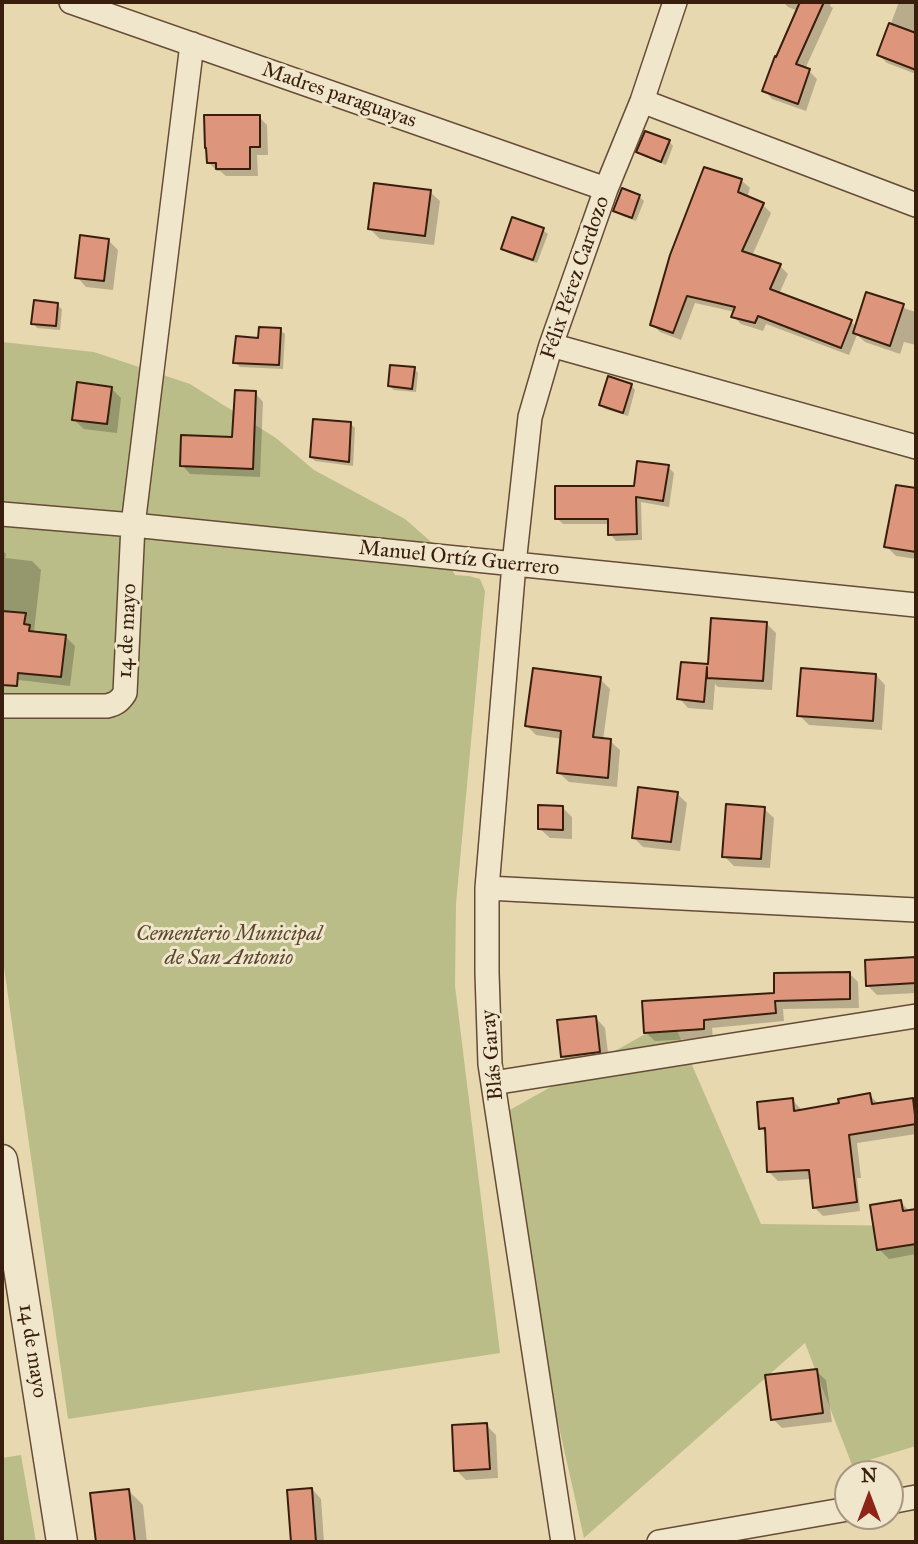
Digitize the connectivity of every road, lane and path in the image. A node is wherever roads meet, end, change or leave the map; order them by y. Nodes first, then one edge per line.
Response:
1 (71, 2) edge
2 (675, 2) edge
3 (192, 44) junction
4 (642, 101) junction
5 (606, 189) junction
6 (916, 205) edge
7 (551, 345) junction
8 (916, 447) edge
9 (2, 514) edge
10 (133, 525) junction
11 (514, 564) junction
12 (916, 605) edge
13 (2, 706) edge
14 (487, 888) junction
15 (916, 910) edge
16 (916, 1016) edge
17 (494, 1083) junction
18 (2, 1160) edge
19 (834, 1511) edge
20 (62, 1542) edge
21 (563, 1542) edge
22 (659, 1542) edge

1 - 3 street, Madres paraguayas
2 - 4 street, Félix Pérez Cardozo
3 - 5 street, Madres paraguayas
3 - 10 street
4 - 5 street, Félix Pérez Cardozo
4 - 6 street
5 - 7 street, Félix Pérez Cardozo
7 - 8 street
7 - 11 street, Félix Pérez Cardozo
9 - 10 street, Manuel Ortíz Guerrero
10 - 11 street, Manuel Ortíz Guerrero
10 - 13 street, 14 de mayo
11 - 12 street, Manuel Ortíz Guerrero
11 - 14 street, Blás Garay
14 - 15 street
14 - 17 street, Blás Garay
16 - 17 street
17 - 21 street, Blás Garay
18 - 20 street, 14 de mayo
19 - 22 street

